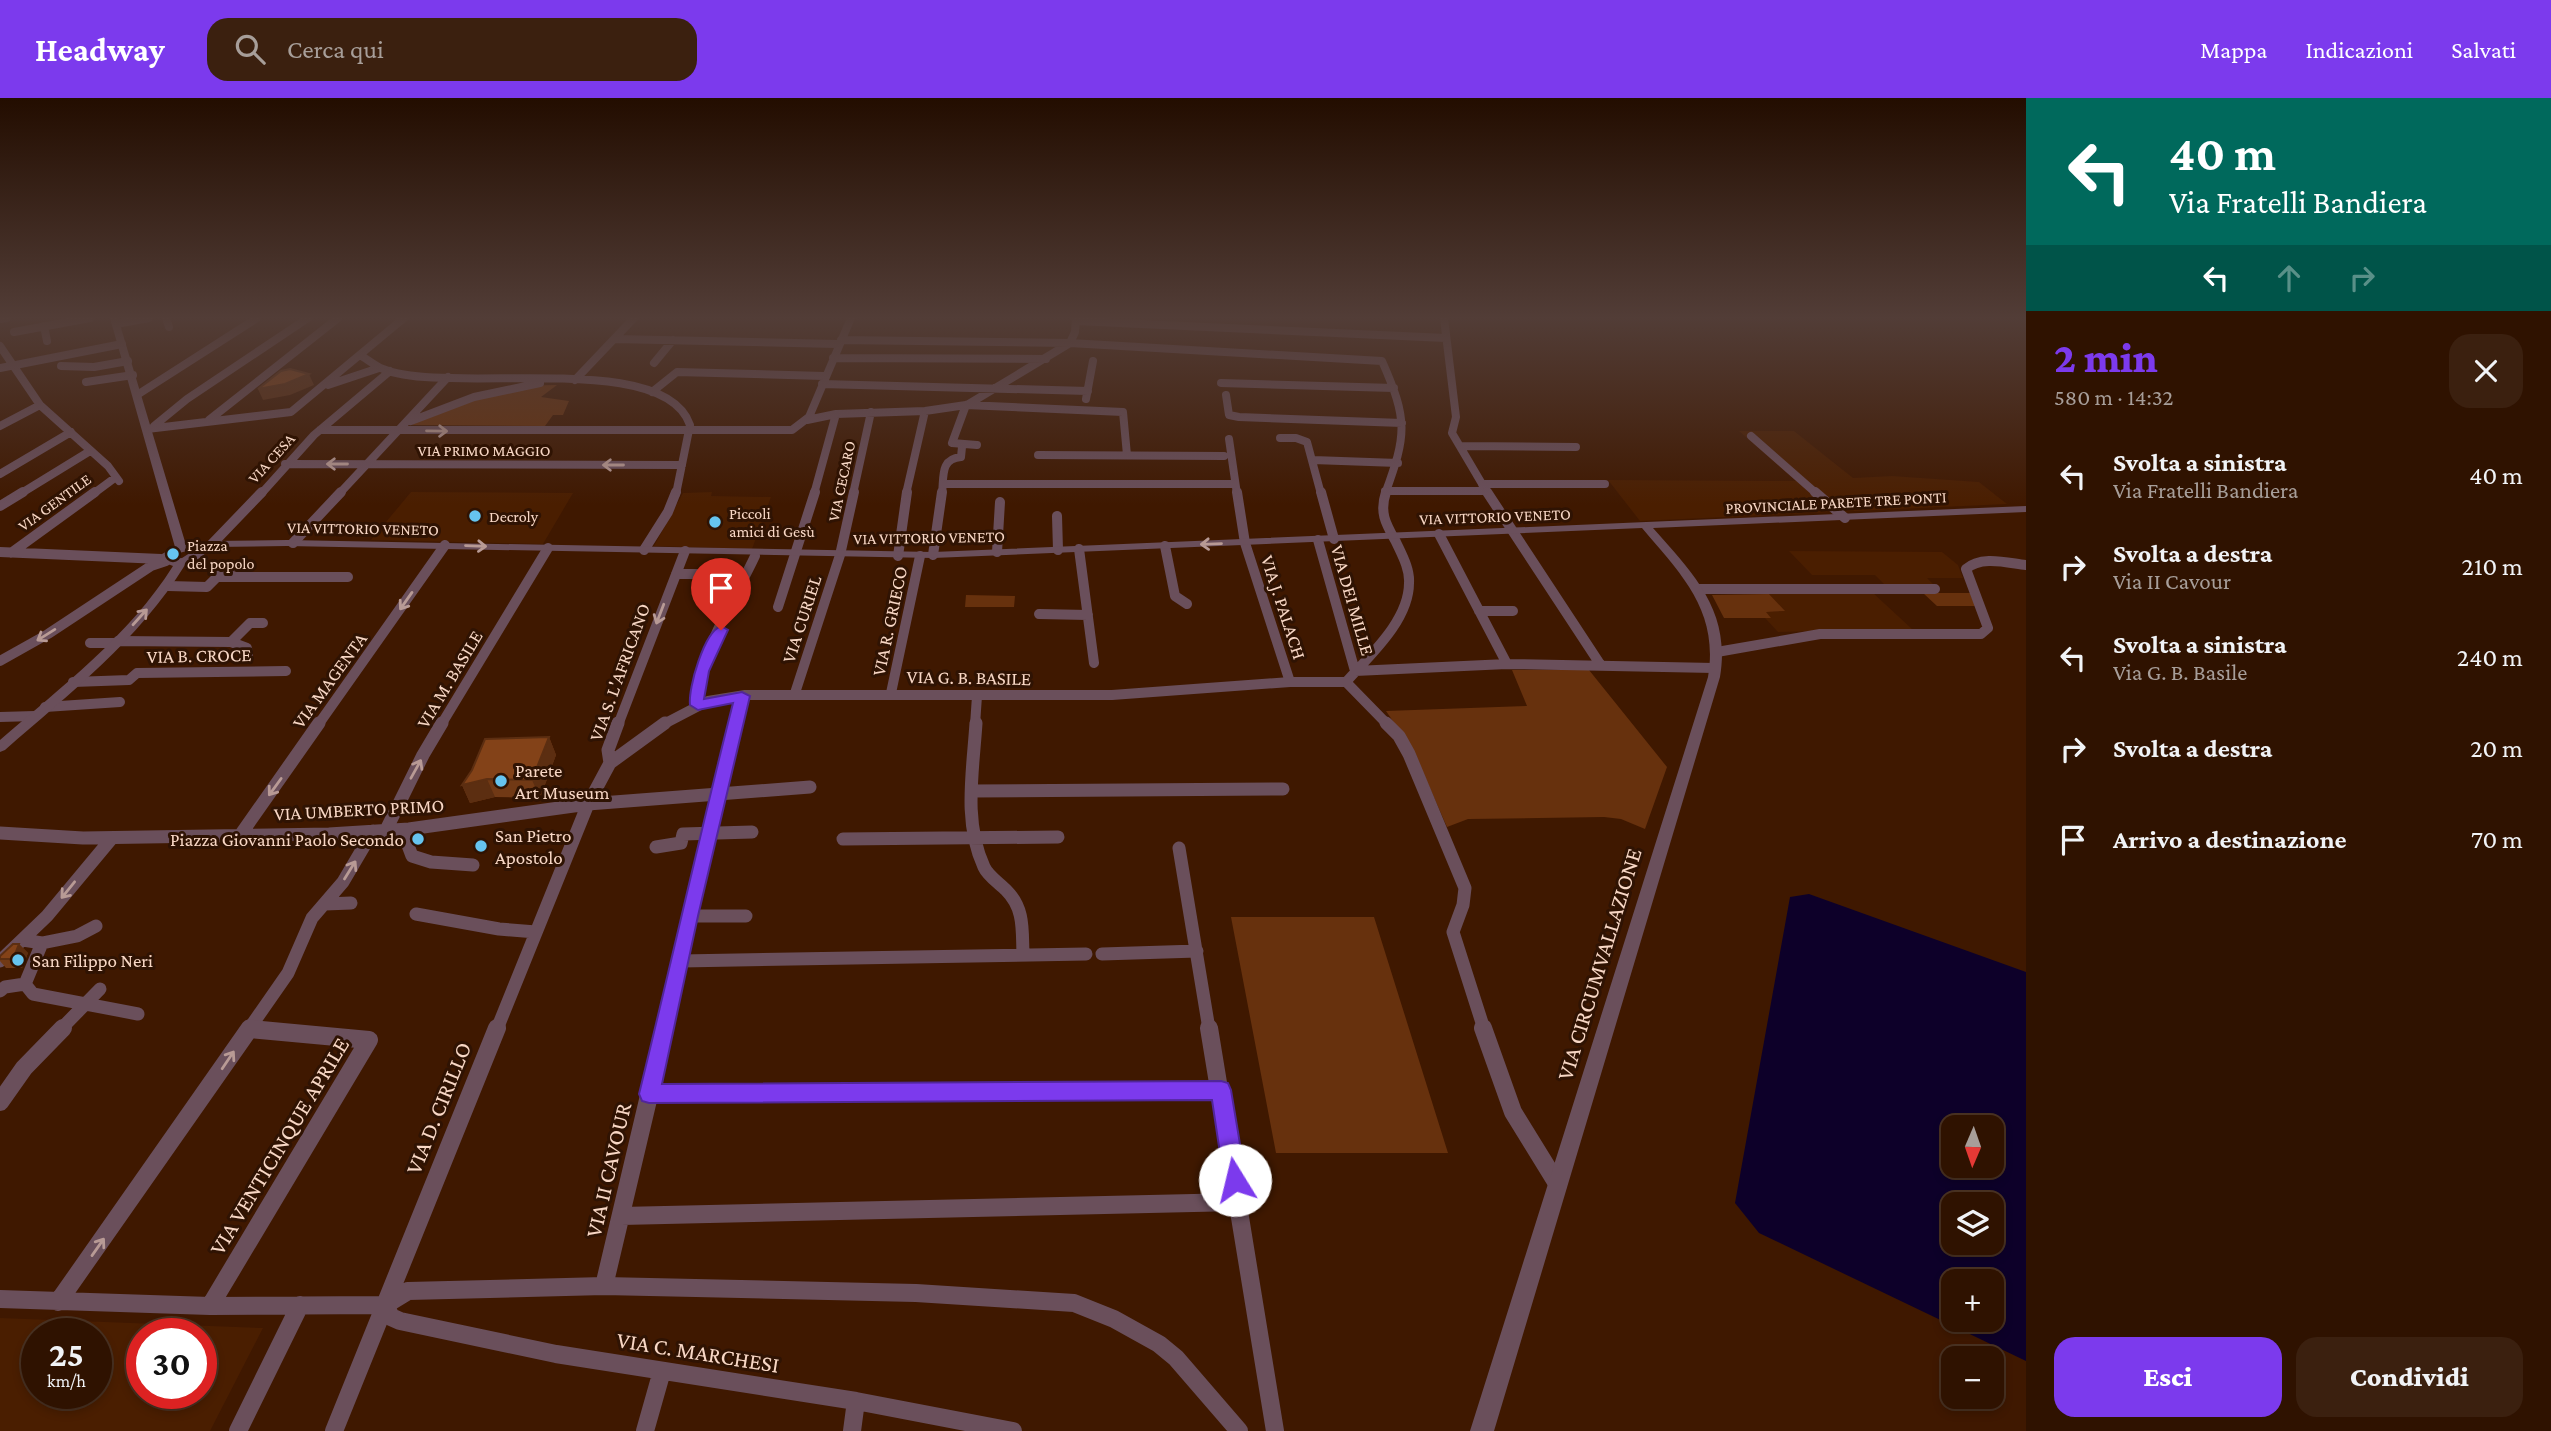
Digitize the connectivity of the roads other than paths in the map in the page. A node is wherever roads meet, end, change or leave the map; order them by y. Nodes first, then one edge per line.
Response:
1 (23, 380) edge
2 (98, 380) edge
3 (133, 380) edge
4 (161, 380) edge
5 (218, 380) edge
6 (259, 380) edge
7 (331, 380) edge
8 (342, 380) edge
9 (379, 380) edge
10 (446, 380) edge
11 (561, 380) edge
12 (584, 380) edge
13 (667, 380) edge
14 (823, 380) edge
15 (828, 380) edge
16 (1010, 380) edge
17 (1090, 380) edge
18 (1391, 380) edge
19 (1451, 380) edge
20 (86, 382) dead end
21 (1221, 383) dead end
22 (324, 386) junction
23 (998, 387) junction
24 (1394, 388) junction
25 (1088, 391) junction
26 (652, 392) junction
27 (1226, 395) dead end
28 (137, 396) junction
29 (40, 405) junction
30 (966, 405) junction
31 (1085, 406) dead end
32 (925, 411) junction
33 (871, 412) junction
34 (836, 414) junction
35 (807, 420) junction
36 (208, 421) junction
37 (407, 423) junction
38 (1402, 423) junction
39 (0, 426) edge
40 (147, 429) junction
41 (320, 430) junction
42 (399, 430) junction
43 (691, 430) junction
44 (71, 432) junction
45 (1751, 436) dead end
46 (1280, 438) dead end
47 (1229, 439) dead end
48 (977, 444) dead end
49 (1460, 446) junction
50 (962, 447) dead end
51 (1576, 447) dead end
52 (90, 451) junction
53 (1038, 455) dead end
54 (1126, 455) junction
55 (1224, 456) dead end
56 (1313, 460) junction
57 (1398, 463) junction
58 (285, 464) junction
59 (365, 464) junction
60 (681, 465) junction
61 (0, 474) edge
62 (117, 479) joint
63 (944, 484) junction
64 (1235, 484) junction
65 (1605, 484) dead end
66 (1484, 487) junction
67 (1385, 491) junction
68 (1000, 502) dead end
69 (0, 506) edge
70 (2026, 509) edge
71 (1056, 516) dead end
72 (1845, 518) junction
73 (1646, 526) junction
74 (1512, 531) junction
75 (1439, 534) junction
76 (1392, 537) junction
77 (1334, 539) junction
78 (1318, 540) junction
79 (1245, 542) junction
80 (293, 543) junction
81 (212, 544) junction
82 (445, 545) junction
83 (1165, 546) junction
84 (548, 548) junction
85 (1079, 549) junction
86 (645, 550) junction
87 (1058, 550) junction
88 (685, 551) junction
89 (5, 552) edge
90 (997, 552) junction
91 (757, 554) junction
92 (799, 554) junction
93 (181, 555) junction
94 (841, 555) junction
95 (898, 556) junction
96 (926, 556) junction
97 (166, 559) junction
98 (244, 564) dead end
99 (2026, 565) edge
100 (676, 574) junction
101 (725, 574) dead end
102 (348, 577) dead end
103 (216, 578) junction
104 (168, 586) junction
105 (1698, 589) junction
106 (1935, 589) dead end
107 (1187, 604) dead end
108 (778, 607) dead end
109 (1479, 611) junction
110 (1513, 611) dead end
111 (1040, 614) dead end
112 (1088, 615) junction
113 (263, 623) dead end
114 (117, 642) junction
115 (231, 642) junction
116 (90, 643) dead end
117 (248, 654) dead end
118 (1715, 660) junction
119 (0, 661) edge
120 (1094, 663) dead end
121 (1507, 664) junction
122 (1600, 664) junction
123 (286, 671) dead end
124 (1351, 676) junction
125 (74, 682) junction
126 (1290, 682) junction
127 (795, 693) junction
128 (891, 693) junction
129 (742, 696) junction
130 (977, 696) junction
131 (120, 702) dead end
132 (698, 705) junction
133 (40, 712) junction
134 (0, 717) edge
135 (0, 747) edge
136 (610, 763) junction
137 (810, 787) dead end
138 (1283, 789) dead end
139 (972, 791) junction
140 (719, 794) junction
141 (588, 804) junction
142 (384, 831) junction
143 (709, 831) junction
144 (752, 832) dead end
145 (0, 833) edge
146 (240, 834) junction
147 (973, 837) junction
148 (1058, 837) dead end
149 (112, 838) junction
150 (843, 839) dead end
151 (656, 847) dead end
152 (1179, 848) dead end
153 (473, 865) dead end
154 (351, 903) dead end
155 (325, 904) junction
156 (415, 914) dead end
157 (689, 916) junction
158 (746, 916) dead end
159 (96, 926) dead end
160 (536, 932) junction
161 (23, 940) junction
162 (42, 943) junction
163 (1197, 951) junction
164 (1086, 954) dead end
165 (1102, 954) dead end
166 (1023, 955) junction
167 (0, 961) edge
168 (681, 961) junction
169 (25, 984) junction
170 (100, 989) dead end
171 (0, 991) edge
172 (86, 1003) junction
173 (138, 1014) dead end
174 (250, 1029) junction
175 (1221, 1090) junction
176 (649, 1094) junction
177 (0, 1102) edge
178 (1558, 1185) junction
179 (1238, 1202) junction
180 (621, 1216) junction
181 (604, 1286) junction
182 (0, 1299) edge
183 (58, 1303) junction
184 (300, 1305) junction
185 (385, 1305) junction
186 (210, 1306) junction
187 (662, 1371) junction
188 (856, 1401) junction
189 (1005, 1430) edge
190 (238, 1431) edge
191 (334, 1431) edge
192 (645, 1431) edge
193 (852, 1431) edge
194 (1239, 1431) edge
195 (1275, 1431) edge
196 (1482, 1431) edge

1 - 29 street
2 - 20 street
3 - 28 street
4 - 28 street
5 - 40 street
6 - 36 street
7 - 22 street
8 - 22 street
9 - 41 street, VIA CESA
10 - 37 street
11 - 37 street
12 - 26 street
13 - 26 street
14 - 35 street
15 - 23 street
16 - 23 street
17 - 25 street
18 - 24 street
19 - 49 street
21 - 24 street
22 - 36 street
23 - 25 street
23 - 30 street
24 - 38 street
25 - 31 street
26 - 43 street
27 - 38 street
28 - 40 street
29 - 39 street
29 - 44 street
30 - 32 street
30 - 48 street
30 - 54 street
32 - 33 street
32 - 95 street
33 - 34 street
33 - 94 street, VIA CECARO
34 - 35 street
34 - 92 street
35 - 43 street
36 - 40 street
37 - 42 street
38 - 57 street
40 - 93 street
41 - 42 street
41 - 58 street, VIA CESA
42 -> 43 street
42 - 59 street
43 - 60 street
44 - 52 street
44 - 61 street
45 - 72 street
46 - 56 street
47 - 64 street
49 - 51 street
49 - 66 street
50 - 63 street, VIA R. GRIECO
52 - 62 street
52 - 69 street
53 - 54 street
54 - 55 street
56 - 57 street
56 - 77 street
57 - 67 street
59 -> 58 street, VIA PRIMO MAGGIO
58 - 81 street, VIA CESA
60 -> 59 street, VIA PRIMO MAGGIO
59 - 80 street
60 - 86 street
62 - 89 street, VIA GENTILE
63 - 64 street
63 - 96 street, VIA R. GRIECO
64 - 79 street
65 - 66 street
66 - 67 street
66 - 74 street
67 - 76 street
68 - 90 street
70 - 72 street, PROVINCIALE PARETE TRE PONTI
71 - 87 street
72 - 73 street, PROVINCIALE PARETE TRE PONTI
73 - 74 street, VIA VITTORIO VENETO
73 - 105 street, VIA CIRCUMVALLAZIONE
74 - 75 street, VIA VITTORIO VENETO
74 - 122 street
75 - 76 street, VIA VITTORIO VENETO
75 - 109 street
76 - 77 street, VIA VITTORIO VENETO
76 - 124 street
77 - 78 street, VIA VITTORIO VENETO
78 - 79 street, VIA VITTORIO VENETO
78 - 124 street, VIA DEI MILLE
79 -> 83 street, VIA VITTORIO VENETO
79 - 126 street, VIA J. PALACH
80 - 81 street, VIA VITTORIO VENETO
80 - 82 street, VIA VITTORIO VENETO
81 - 93 street
82 -> 84 street, VIA VITTORIO VENETO
82 -> 146 street, VIA MAGENTA
83 - 85 street, VIA VITTORIO VENETO
83 - 107 street
84 - 86 street, VIA VITTORIO VENETO
142 -> 84 street, VIA M. BASILE
85 - 87 street, VIA VITTORIO VENETO
85 - 112 street
86 - 88 street, VIA VITTORIO VENETO
87 - 90 street, VIA VITTORIO VENETO
88 - 91 street, VIA VITTORIO VENETO
88 - 100 street, VIA S. L'AFRICANO
89 - 97 street
90 - 96 street, VIA VITTORIO VENETO
91 - 92 street, VIA VITTORIO VENETO
91 - 132 street
92 - 94 street, VIA VITTORIO VENETO
92 - 108 street
93 - 97 street
93 - 104 street
94 - 95 street, VIA VITTORIO VENETO
94 - 127 street, VIA CURIEL
95 - 96 street, VIA VITTORIO VENETO
96 - 128 street, VIA R. GRIECO
97 -> 119 street
98 - 103 street
99 - 118 street
100 - 101 street
100 -> 136 street, VIA S. L'AFRICANO
102 - 103 street
103 - 104 street
114 -> 104 street
105 - 106 street
105 - 118 street, VIA CIRCUMVALLAZIONE
109 - 110 street
109 - 121 street
111 - 112 street
112 - 120 street
113 - 115 street
114 - 115 street
114 - 116 street
114 - 125 street
115 - 117 street
118 - 122 street, VIA G. B. BASILE
118 - 178 street, VIA CIRCUMVALLAZIONE
121 - 122 street, VIA G. B. BASILE
121 - 124 street, VIA G. B. BASILE
123 - 125 street, VIA B. CROCE
124 - 126 street, VIA G. B. BASILE
124 - 178 street
125 - 133 street
126 - 130 street, VIA G. B. BASILE
127 - 128 street, VIA G. B. BASILE
127 - 129 street, VIA G. B. BASILE
128 - 130 street, VIA G. B. BASILE
129 - 132 street, VIA G. B. BASILE
129 - 140 street, VIA II CAVOUR
130 - 139 street
131 - 133 street
132 - 136 street, VIA G. B. BASILE
133 - 134 street
133 - 135 street
136 - 141 street, VIA S. L'AFRICANO
137 - 140 street, VIA UMBERTO PRIMO
138 - 139 street
139 - 147 street
140 - 141 street, VIA UMBERTO PRIMO
140 - 143 street, VIA II CAVOUR
141 - 142 street, VIA UMBERTO PRIMO
141 - 160 street, VIA D. CIRILLO
142 - 146 street, VIA UMBERTO PRIMO
142 - 153 street, VIA UMBERTO PRIMO
155 -> 142 street
143 - 144 street
143 - 151 street
143 - 157 street, VIA II CAVOUR
145 - 149 street, VIA UMBERTO PRIMO
146 - 149 street, VIA UMBERTO PRIMO
147 - 148 street
147 - 150 street
147 - 166 street
149 -> 161 street
152 - 163 street
154 - 155 street
155 - 174 street
156 - 160 street
157 - 158 street
157 - 168 street, VIA II CAVOUR
159 - 162 street
160 - 185 street, VIA D. CIRILLO
161 - 162 street
161 - 167 street
162 - 169 street
163 - 165 street
163 - 175 street
164 - 166 street
166 - 168 street
168 - 176 street, VIA II CAVOUR
169 - 171 street
169 - 172 street
170 - 172 street
172 - 173 street
172 - 177 street
183 -> 174 street
174 - 186 street, VIA VENTICINQUE APRILE
175 - 176 street
175 - 179 street
176 - 180 street, VIA II CAVOUR
178 - 196 street, VIA CIRCUMVALLAZIONE
179 - 180 street
179 - 195 street
180 - 181 street, VIA II CAVOUR
181 - 185 street
181 - 194 street
182 - 183 street
183 - 186 street
184 - 185 street
184 - 186 street
184 - 190 street
185 - 187 street, VIA C. MARCHESI
185 - 191 street, VIA D. CIRILLO
187 - 188 street, VIA C. MARCHESI
187 - 192 street
188 - 189 street, VIA C. MARCHESI
188 - 193 street

